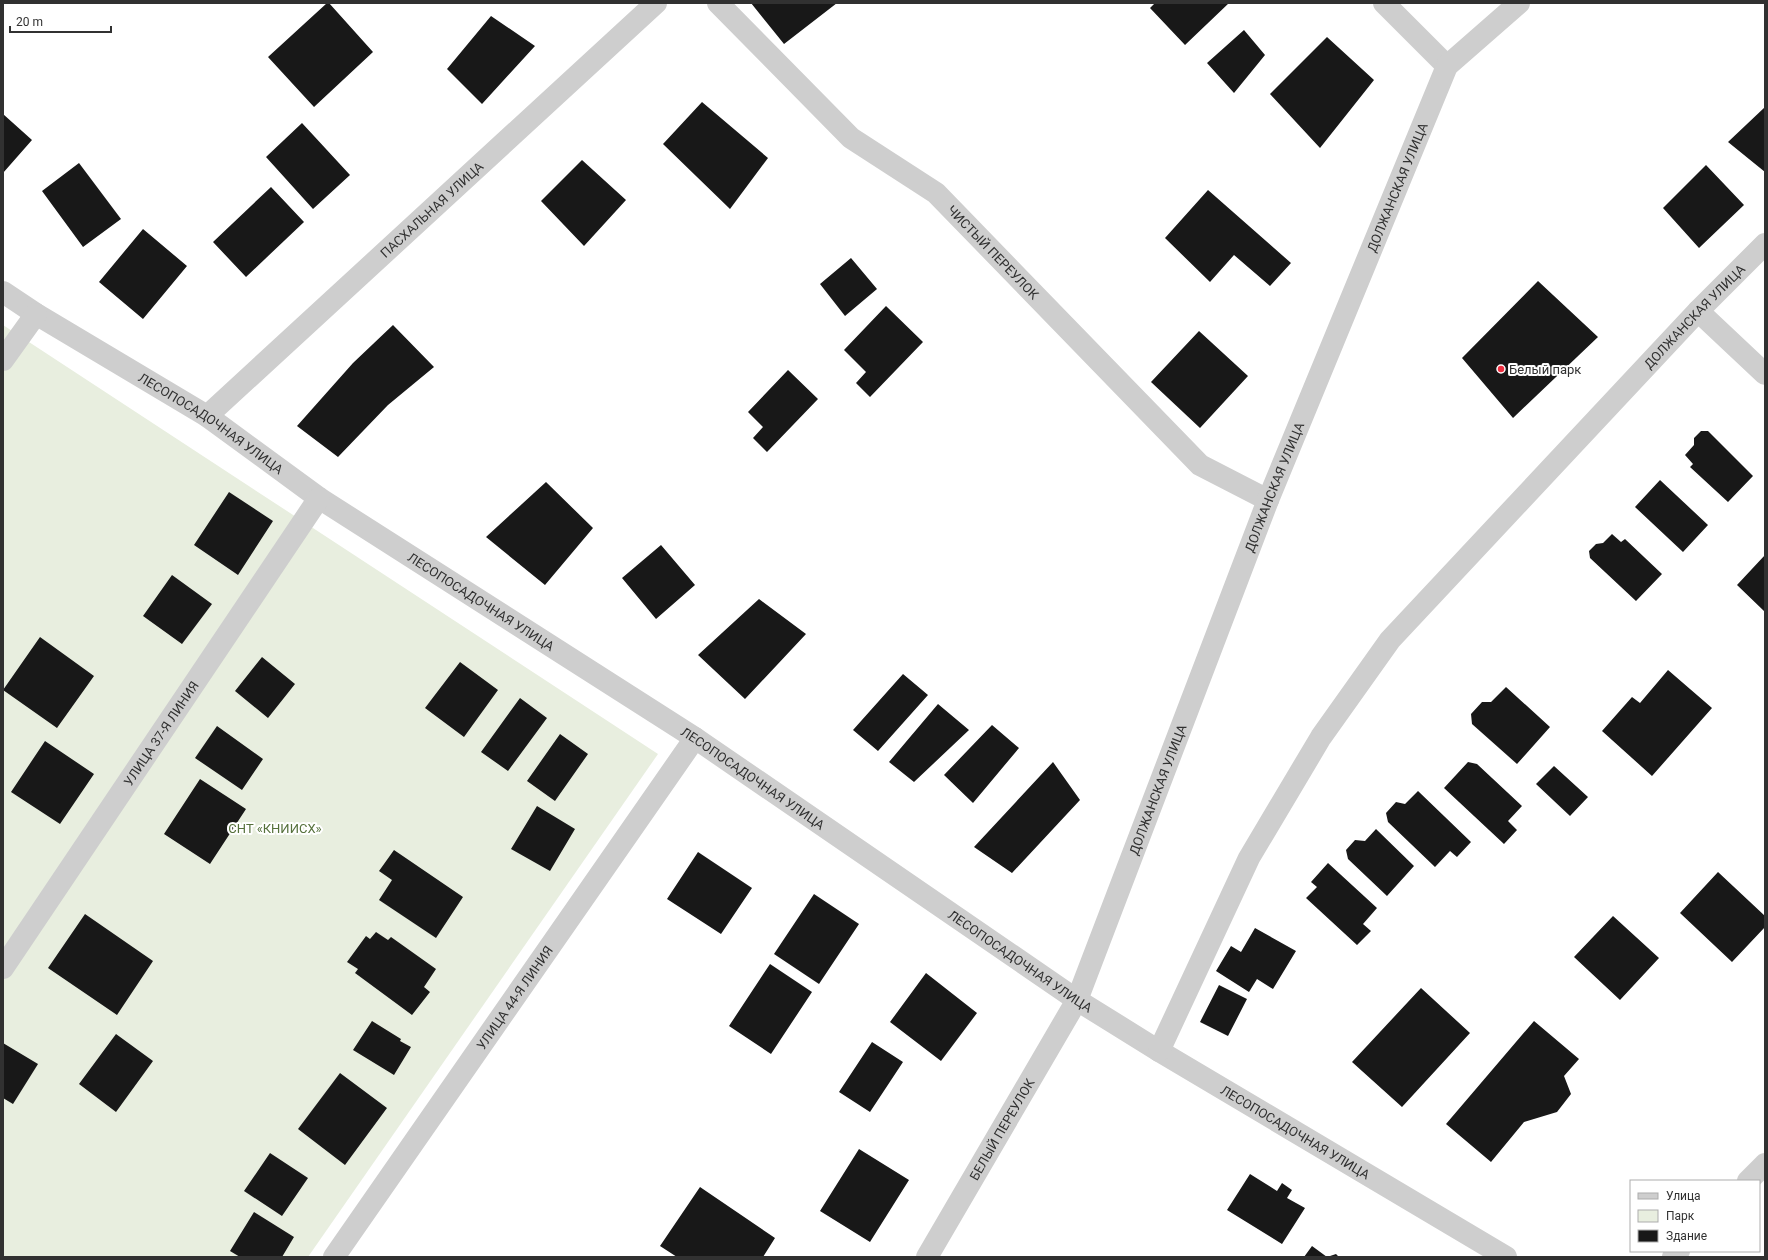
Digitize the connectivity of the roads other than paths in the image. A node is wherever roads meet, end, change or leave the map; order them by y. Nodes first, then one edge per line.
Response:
1 (656, 3) edge
2 (718, 3) edge
3 (1384, 3) edge
4 (1519, 3) edge
5 (1447, 66) junction
6 (1765, 244) edge
7 (3, 292) edge
8 (1698, 311) junction
9 (36, 314) junction
10 (3, 360) edge
11 (1765, 374) edge
12 (206, 416) junction
13 (319, 498) junction
14 (1268, 500) junction
15 (695, 738) junction
16 (3, 968) edge
17 (1077, 1000) junction
18 (1159, 1051) junction
19 (1765, 1164) edge
20 (1749, 1180) edge
21 (334, 1257) edge
22 (927, 1257) edge
23 (1506, 1257) edge

1 - 12 street, ПАСХАЛЬНАЯ УЛИЦА
2 - 14 street, ЧИСТЫЙ ПЕРЕУЛОК
3 - 5 street
4 - 5 street, ДОЛЖАНСКАЯ УЛИЦА
5 - 14 street, ДОЛЖАНСКАЯ УЛИЦА
6 - 8 street, ДОЛЖАНСКАЯ УЛИЦА
7 - 9 street, ЛЕСОПОСАДОЧНАЯ УЛИЦА
8 - 11 street
8 - 18 street, ДОЛЖАНСКАЯ УЛИЦА
9 - 10 street
9 - 12 street, ЛЕСОПОСАДОЧНАЯ УЛИЦА
12 - 13 street, ЛЕСОПОСАДОЧНАЯ УЛИЦА
13 - 15 street, ЛЕСОПОСАДОЧНАЯ УЛИЦА
13 - 16 street, УЛИЦА 37-Я ЛИНИЯ
14 - 17 street, ДОЛЖАНСКАЯ УЛИЦА
15 - 17 street, ЛЕСОПОСАДОЧНАЯ УЛИЦА
15 - 21 street, УЛИЦА 44-Я ЛИНИЯ
17 - 18 street, ЛЕСОПОСАДОЧНАЯ УЛИЦА
17 - 22 street, БЕЛЫЙ ПЕРЕУЛОК
18 - 23 street, ЛЕСОПОСАДОЧНАЯ УЛИЦА
19 - 20 street

